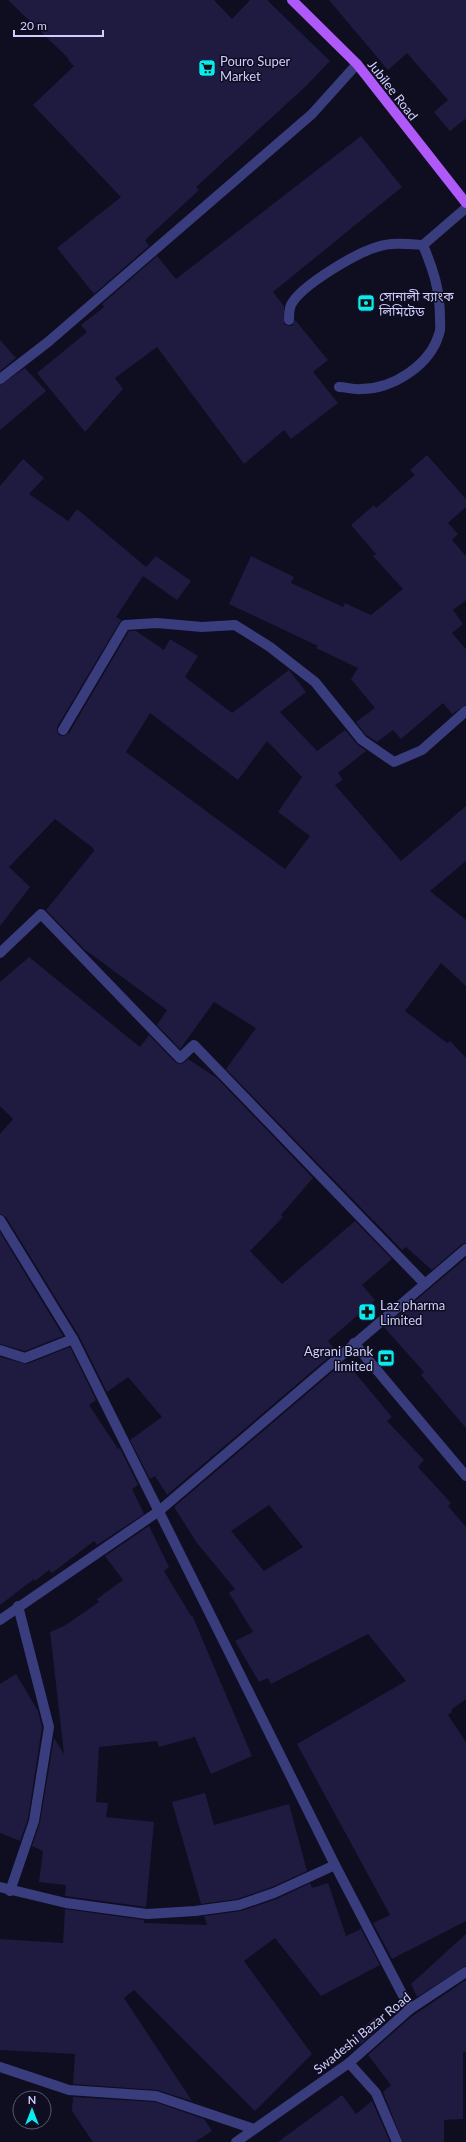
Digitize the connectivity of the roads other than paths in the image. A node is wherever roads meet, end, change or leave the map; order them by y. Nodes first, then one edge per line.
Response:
1 (292, 0) edge
2 (357, 64) junction
3 (466, 203) edge
4 (466, 208) edge
5 (423, 245) junction
6 (289, 320) dead end
7 (0, 379) edge
8 (339, 386) dead end
9 (466, 711) edge
10 (63, 730) dead end
11 (0, 953) edge
12 (0, 1220) edge
13 (466, 1249) edge
14 (425, 1284) junction
15 (73, 1340) junction
16 (354, 1343) junction
17 (0, 1350) edge
18 (466, 1476) edge
19 (159, 1511) junction
20 (18, 1606) junction
21 (0, 1620) edge
22 (335, 1865) junction
23 (0, 1887) edge
24 (10, 1891) junction
25 (466, 1972) edge
26 (410, 2009) junction
27 (349, 2064) junction
28 (0, 2067) edge
29 (254, 2129) junction
30 (236, 2142) edge
31 (397, 2142) edge

1 - 2 main road, Jubilee Road
2 - 3 main road, Jubilee Road
2 - 7 street
4 - 5 street
5 - 6 street
5 - 8 street
9 - 10 street
11 - 14 street
12 - 15 street
13 - 14 street
14 - 16 street
15 - 17 street
15 - 19 street
16 - 18 street
16 - 19 street
19 - 20 street
19 - 22 street
20 - 21 street
20 - 24 street
22 - 24 street
22 - 26 street
23 - 24 street
25 - 26 street, Swadeshi Bazar Road
26 - 27 street, Swadeshi Bazar Road
27 - 29 street, Swadeshi Bazar Road
27 - 31 street
28 - 29 street
29 - 30 street, Swadeshi Bazar Road

